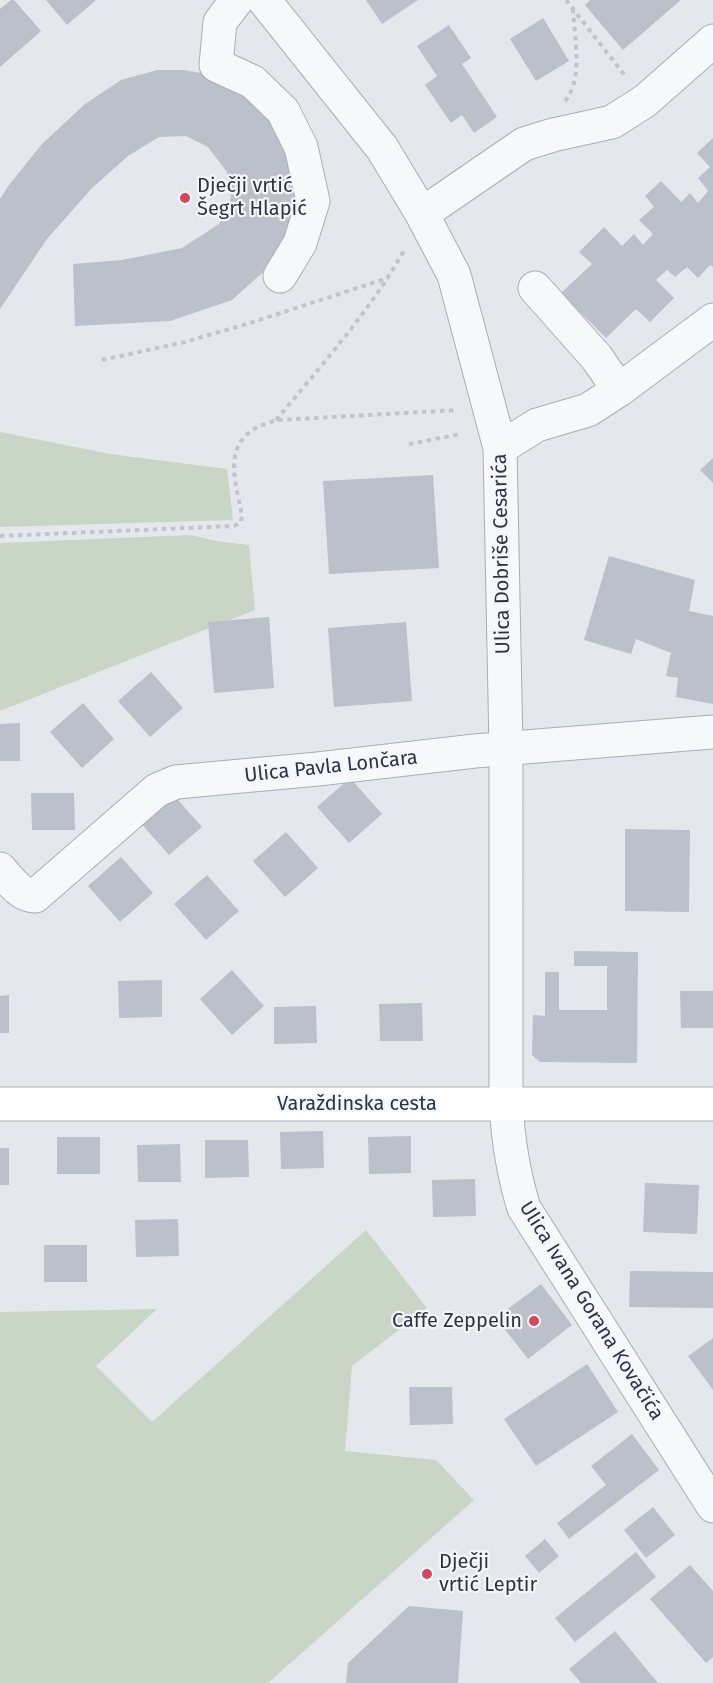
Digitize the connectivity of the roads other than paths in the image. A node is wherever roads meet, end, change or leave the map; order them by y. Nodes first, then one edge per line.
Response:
1 (237, 0) edge
2 (264, 0) edge
3 (713, 41) edge
4 (422, 214) junction
5 (280, 276) dead end
6 (535, 288) dead end
7 (713, 320) edge
8 (619, 390) junction
9 (500, 448) junction
10 (713, 732) edge
11 (507, 748) junction
12 (0, 869) edge
13 (506, 1103) junction
14 (0, 1104) edge
15 (713, 1104) edge
16 (713, 1506) edge

1 - 5 street
2 - 4 street, Ulica Dobriše Cesarića
3 - 4 street
4 - 9 street, Ulica Dobriše Cesarića
6 - 8 street
7 - 8 street
8 - 9 street
9 - 11 street, Ulica Dobriše Cesarića
10 - 11 street, Ulica Pavla Lončara
11 - 12 street, Ulica Pavla Lončara
11 - 13 street, Ulica Dobriše Cesarića
13 - 14 main road, Varaždinska cesta
13 - 15 main road, Varaždinska cesta
13 - 16 street, Ulica Ivana Gorana Kovačića

